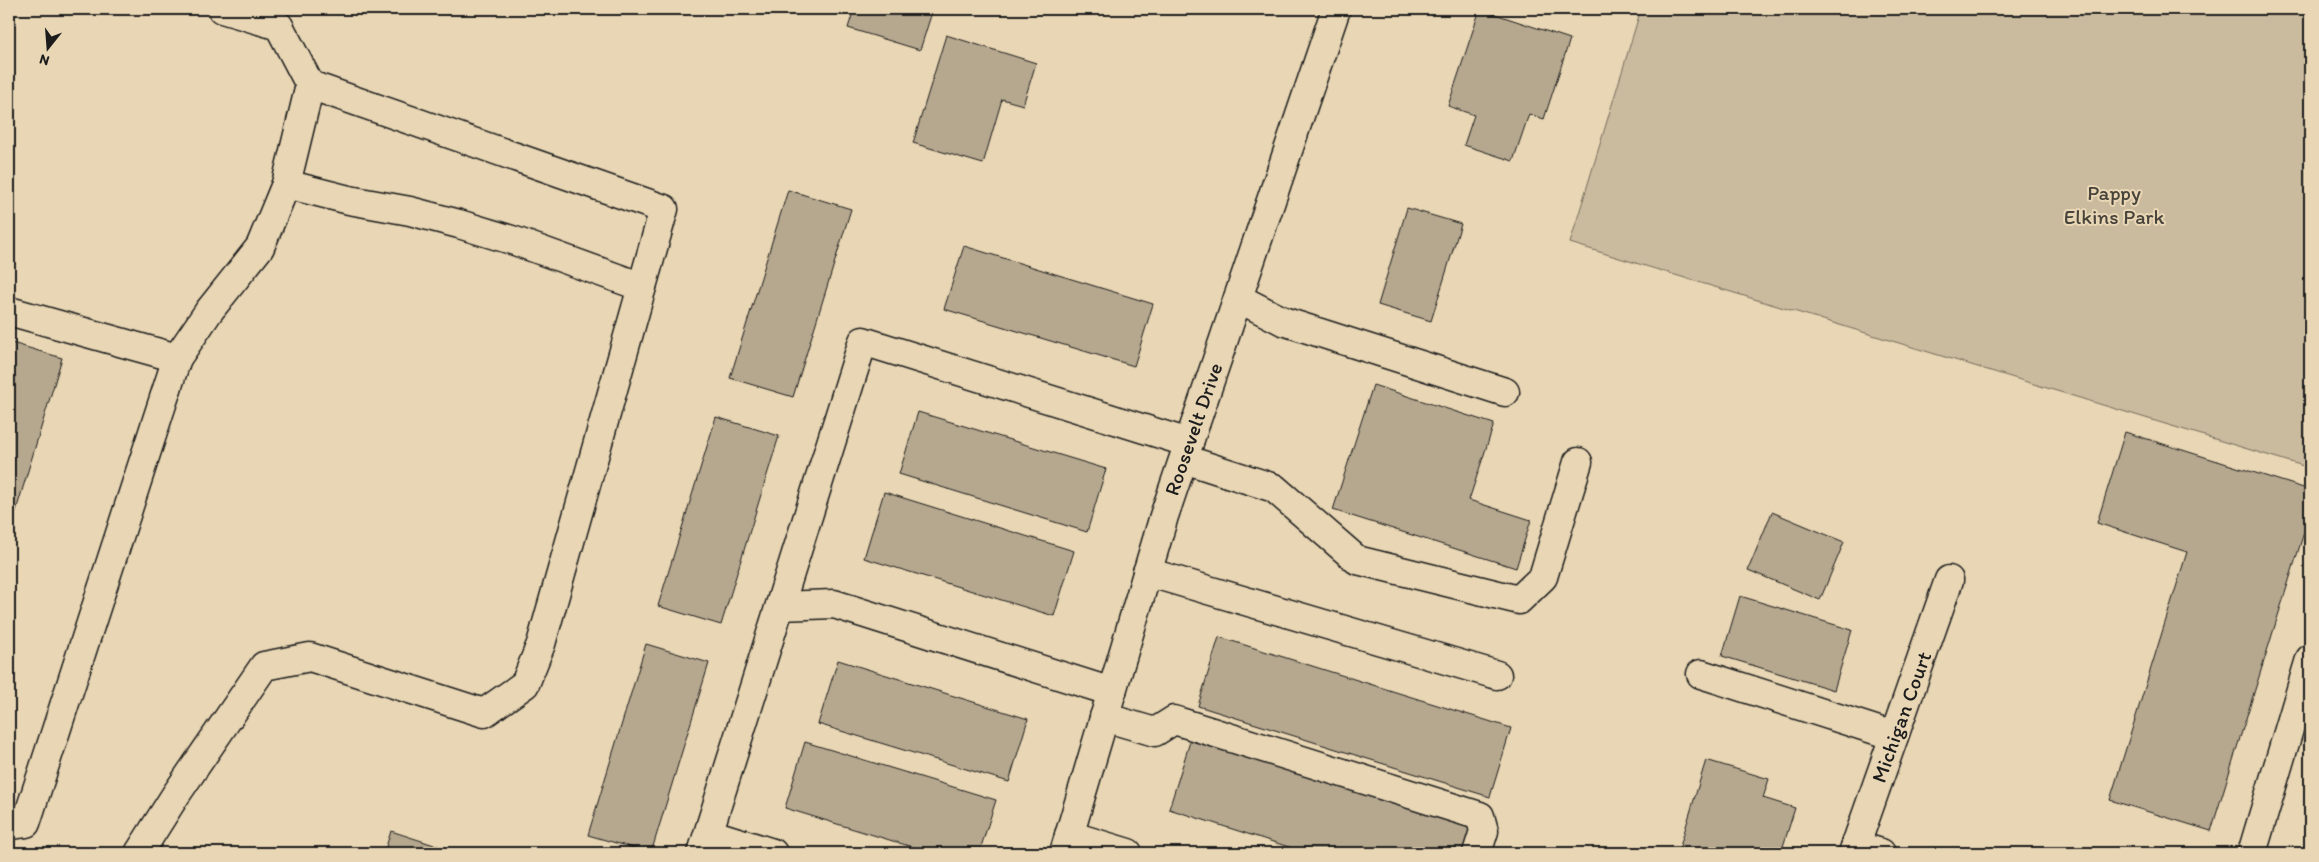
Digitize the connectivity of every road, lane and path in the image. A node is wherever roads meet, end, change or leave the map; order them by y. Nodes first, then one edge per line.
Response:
1 (222, 9) edge
2 (1336, 9) edge
3 (310, 85) junction
4 (286, 184) junction
5 (642, 287) junction
6 (1238, 298) junction
7 (9, 311) edge
8 (177, 358) junction
9 (1505, 392) dead end
10 (1186, 451) junction
11 (1578, 462) dead end
12 (1148, 572) junction
13 (1949, 580) dead end
14 (780, 606) junction
15 (2310, 659) edge
16 (1701, 674) dead end
17 (1497, 675) dead end
18 (1108, 704) junction
19 (1894, 736) junction
20 (9, 825) edge
21 (706, 843) edge
22 (1066, 844) edge
23 (1854, 849) edge
24 (139, 853) edge
25 (773, 853) edge
26 (1128, 853) edge
27 (1477, 853) edge
28 (1881, 853) edge
29 (2252, 853) edge

1 - 3 street
2 - 6 street, Roosevelt Drive
3 - 4 street
3 - 5 street
4 - 5 street
4 - 8 street
5 - 24 street
6 - 9 street
6 - 10 street, Roosevelt Drive
7 - 8 street
8 - 20 street
10 - 11 street
10 - 12 street, Roosevelt Drive
10 - 14 street
12 - 17 street
12 - 18 street, Roosevelt Drive
13 - 19 street, Michigan Court
14 - 18 street
14 - 21 street
15 - 29 street
16 - 19 street
18 - 22 street, Roosevelt Drive
18 - 27 street
19 - 23 street, Michigan Court
21 - 25 street
22 - 26 street
23 - 28 street

